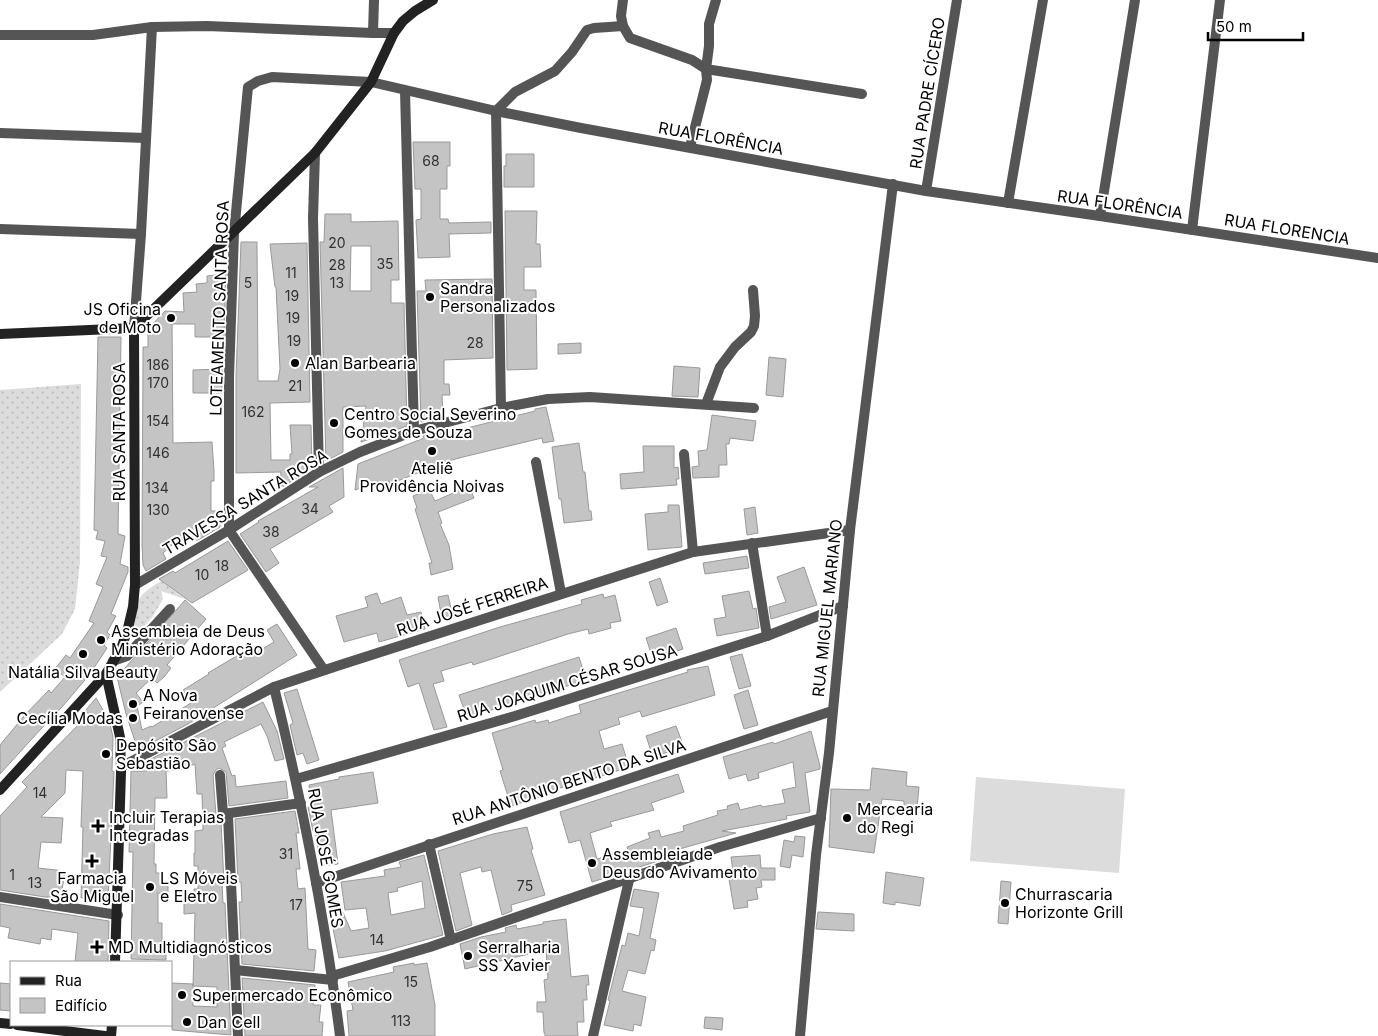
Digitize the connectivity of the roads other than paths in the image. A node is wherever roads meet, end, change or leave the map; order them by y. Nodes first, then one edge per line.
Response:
1 (374, 0) edge
2 (433, 0) edge
3 (623, 0) edge
4 (716, 0) edge
5 (957, 0) edge
6 (1043, 0) edge
7 (1135, 0) edge
8 (1220, 0) edge
9 (623, 26) junction
10 (152, 27) junction
11 (394, 33) junction
12 (374, 34) junction
13 (0, 35) edge
14 (706, 69) junction
15 (371, 82) junction
16 (248, 87) joint
17 (405, 91) junction
18 (862, 94) dead end
19 (496, 111) junction
20 (0, 133) edge
21 (146, 138) junction
22 (690, 148) junction
23 (315, 153) junction
24 (893, 184) junction
25 (926, 191) junction
26 (1008, 203) junction
27 (1100, 216) junction
28 (0, 229) edge
29 (1192, 230) junction
30 (234, 233) junction
31 (141, 234) junction
32 (1378, 258) edge
33 (753, 290) dead end
34 (134, 328) junction
35 (0, 334) edge
36 (706, 404) junction
37 (501, 408) junction
38 (754, 408) dead end
39 (414, 431) junction
40 (684, 454) dead end
41 (536, 462) dead end
42 (319, 472) junction
43 (229, 530) junction
44 (850, 530) junction
45 (752, 543) junction
46 (693, 552) junction
47 (135, 585) junction
48 (561, 593) junction
49 (843, 606) junction
50 (170, 609) dead end
51 (767, 636) junction
52 (113, 661) junction
53 (324, 670) junction
54 (106, 674) junction
55 (274, 687) junction
56 (832, 711) junction
57 (121, 767) junction
58 (220, 775) dead end
59 (296, 779) junction
60 (0, 790) edge
61 (301, 803) junction
62 (223, 814) junction
63 (821, 818) junction
64 (429, 844) junction
65 (629, 880) junction
66 (316, 883) junction
67 (0, 897) edge
68 (118, 915) junction
69 (451, 940) junction
70 (115, 961) edge
71 (235, 970) junction
72 (333, 978) junction
73 (25, 1026) edge
74 (104, 1036) edge
75 (238, 1036) edge
76 (340, 1036) edge
77 (593, 1036) edge
78 (800, 1036) edge

1 - 12 street
2 - 11 main road
3 - 9 street
4 - 14 street
5 - 25 street, RUA PADRE CÍCERO
6 - 26 street
7 - 27 street
8 - 29 street
9 - 14 street
9 - 19 street
10 - 12 street
10 - 13 street
10 - 21 street, RUA SANTA ROSA
11 - 12 street
11 - 15 main road
14 - 18 street
14 - 22 street
15 - 16 street, RUA FLORÊNCIA
15 - 17 street, RUA FLORÊNCIA
15 - 23 main road
16 - 30 street, LOTEAMENTO SANTA ROSA
17 - 19 street, RUA FLORÊNCIA
17 - 39 street
19 - 22 street, RUA FLORÊNCIA
19 - 37 street
20 - 21 street
21 - 31 street, RUA SANTA ROSA
22 - 24 street, RUA FLORÊNCIA
23 - 30 main road
23 - 42 street
24 - 25 street, RUA FLORÊNCIA
24 - 44 street, RUA MIGUEL MARIANO
25 - 26 street, RUA FLORÊNCIA
26 - 27 street, RUA FLORÊNCIA
27 - 29 street, RUA FLORÊNCIA
28 - 31 street
29 - 32 street, RUA FLORENCIA
30 - 34 main road
30 - 43 street, LOTEAMENTO SANTA ROSA
31 - 34 street, RUA SANTA ROSA
33 - 36 street
34 - 35 main road
34 - 47 main road, RUA SANTA ROSA
36 - 37 street, TRAVESSA SANTA ROSA
36 - 38 street, TRAVESSA SANTA ROSA
37 - 39 street, TRAVESSA SANTA ROSA
39 - 42 street, TRAVESSA SANTA ROSA
40 - 46 street
41 - 48 street
42 - 43 street, TRAVESSA SANTA ROSA
43 - 47 street, TRAVESSA SANTA ROSA
43 - 53 street
44 - 45 street, RUA JOSÉ FERREIRA
44 - 49 street, RUA MIGUEL MARIANO
45 - 46 street, RUA JOSÉ FERREIRA
45 - 51 street
46 - 48 street, RUA JOSÉ FERREIRA
47 - 52 main road, RUA SANTA ROSA
48 - 53 street, RUA JOSÉ FERREIRA
49 - 51 street, RUA JOAQUIM CÉSAR SOUSA
49 - 56 street, RUA MIGUEL MARIANO
50 - 52 street
51 - 59 street, RUA JOAQUIM CÉSAR SOUSA
52 - 54 main road, RUA SANTA ROSA
53 - 55 street, RUA JOSÉ FERREIRA
54 - 57 main road
54 - 60 main road, RUA SANTA ROSA
55 - 57 street, RUA JOSÉ FERREIRA
55 - 59 street, RUA JOSÉ GOMES
56 - 63 street, RUA MIGUEL MARIANO
56 - 64 street, RUA ANTÔNIO BENTO DA SILVA
57 - 68 main road
58 - 62 street
59 - 61 street, RUA JOSÉ GOMES
61 - 62 street
61 - 66 street, RUA JOSÉ GOMES
62 - 71 street
63 - 65 street
63 - 78 street, RUA MIGUEL MARIANO
64 - 66 street, RUA ANTÔNIO BENTO DA SILVA
64 - 69 street
65 - 69 street
65 - 77 street
66 - 72 street, RUA JOSÉ GOMES
67 - 68 street
68 - 70 main road
69 - 72 street
71 - 72 street
71 - 75 street
72 - 76 street, RUA JOSÉ GOMES
73 - 74 main road

